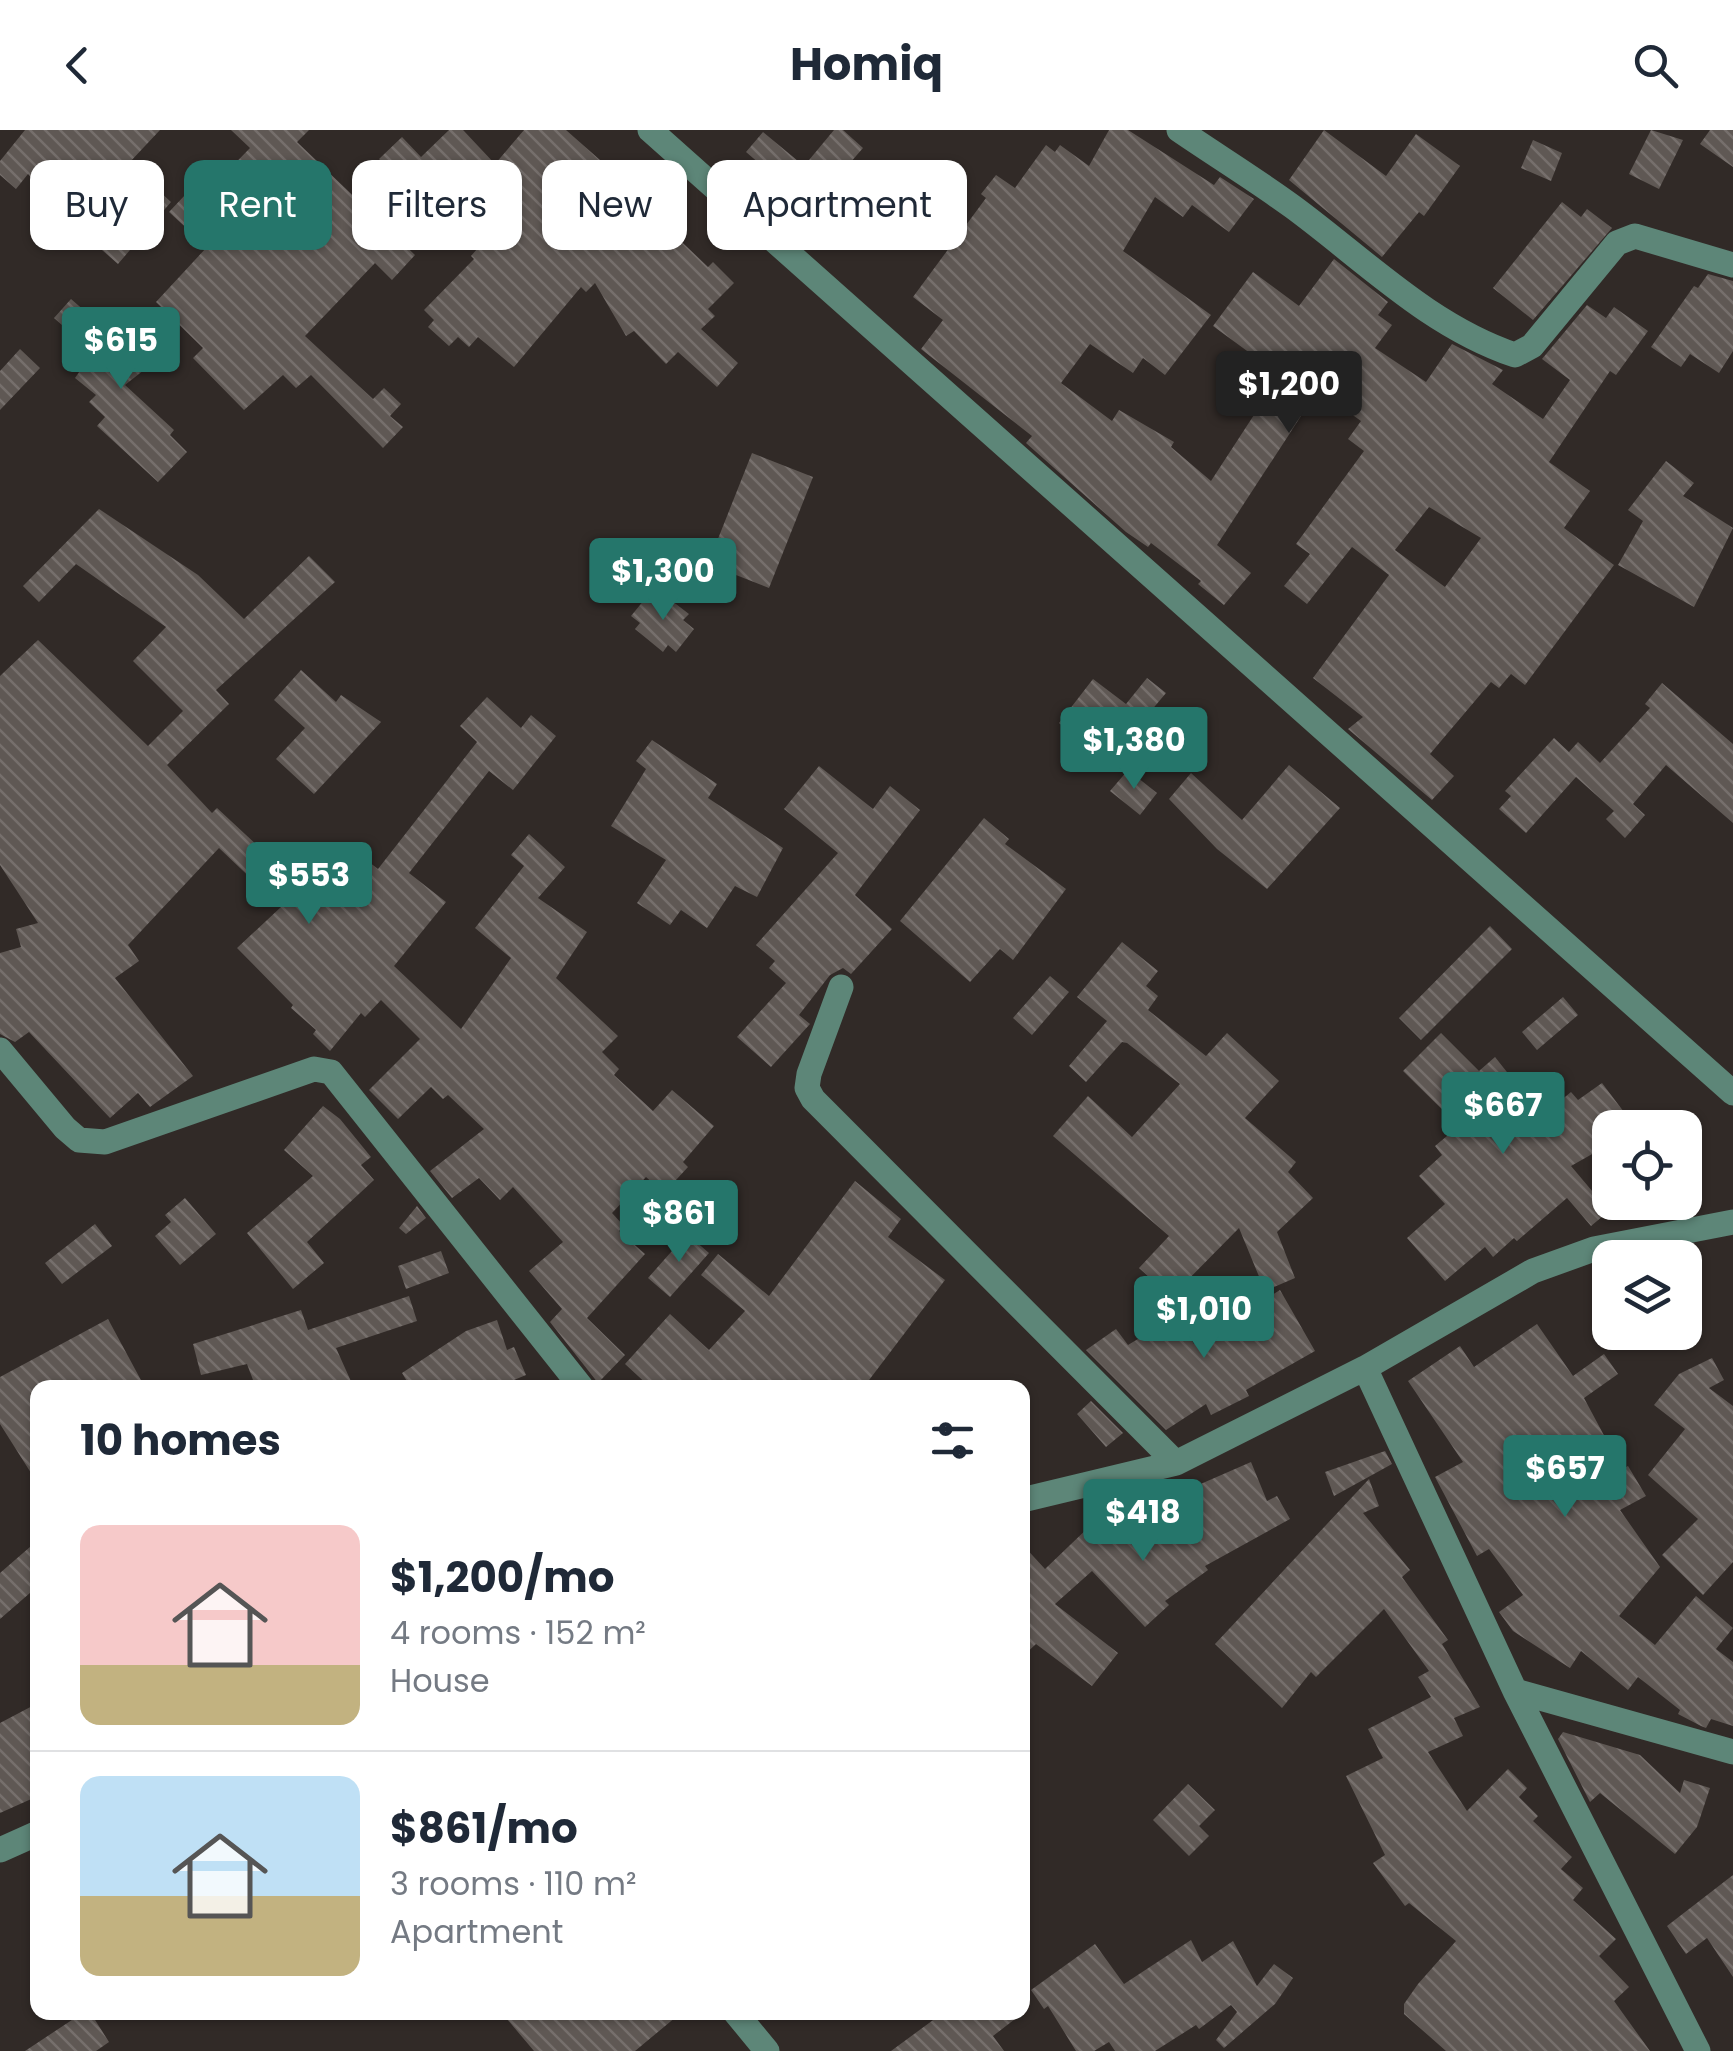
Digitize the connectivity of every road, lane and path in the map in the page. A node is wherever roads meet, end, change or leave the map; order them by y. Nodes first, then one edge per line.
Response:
1 (650, 130) edge
2 (1178, 130) edge
3 (1733, 266) edge
4 (842, 988) dead end
5 (0, 1050) edge
6 (1733, 1093) edge
7 (1733, 1222) edge
8 (1365, 1368) junction
9 (576, 1380) edge
10 (1176, 1463) junction
11 (1030, 1498) edge
12 (1515, 1691) junction
13 (1733, 1752) edge
14 (30, 1837) edge
15 (0, 1850) edge
16 (742, 2020) edge
17 (767, 2051) edge
18 (1698, 2051) edge

1 - 6 street
2 - 3 street
4 - 10 street
5 - 9 street
7 - 8 street
8 - 10 street
8 - 12 street
10 - 11 street
12 - 13 street
12 - 18 street
14 - 15 street
16 - 17 street

